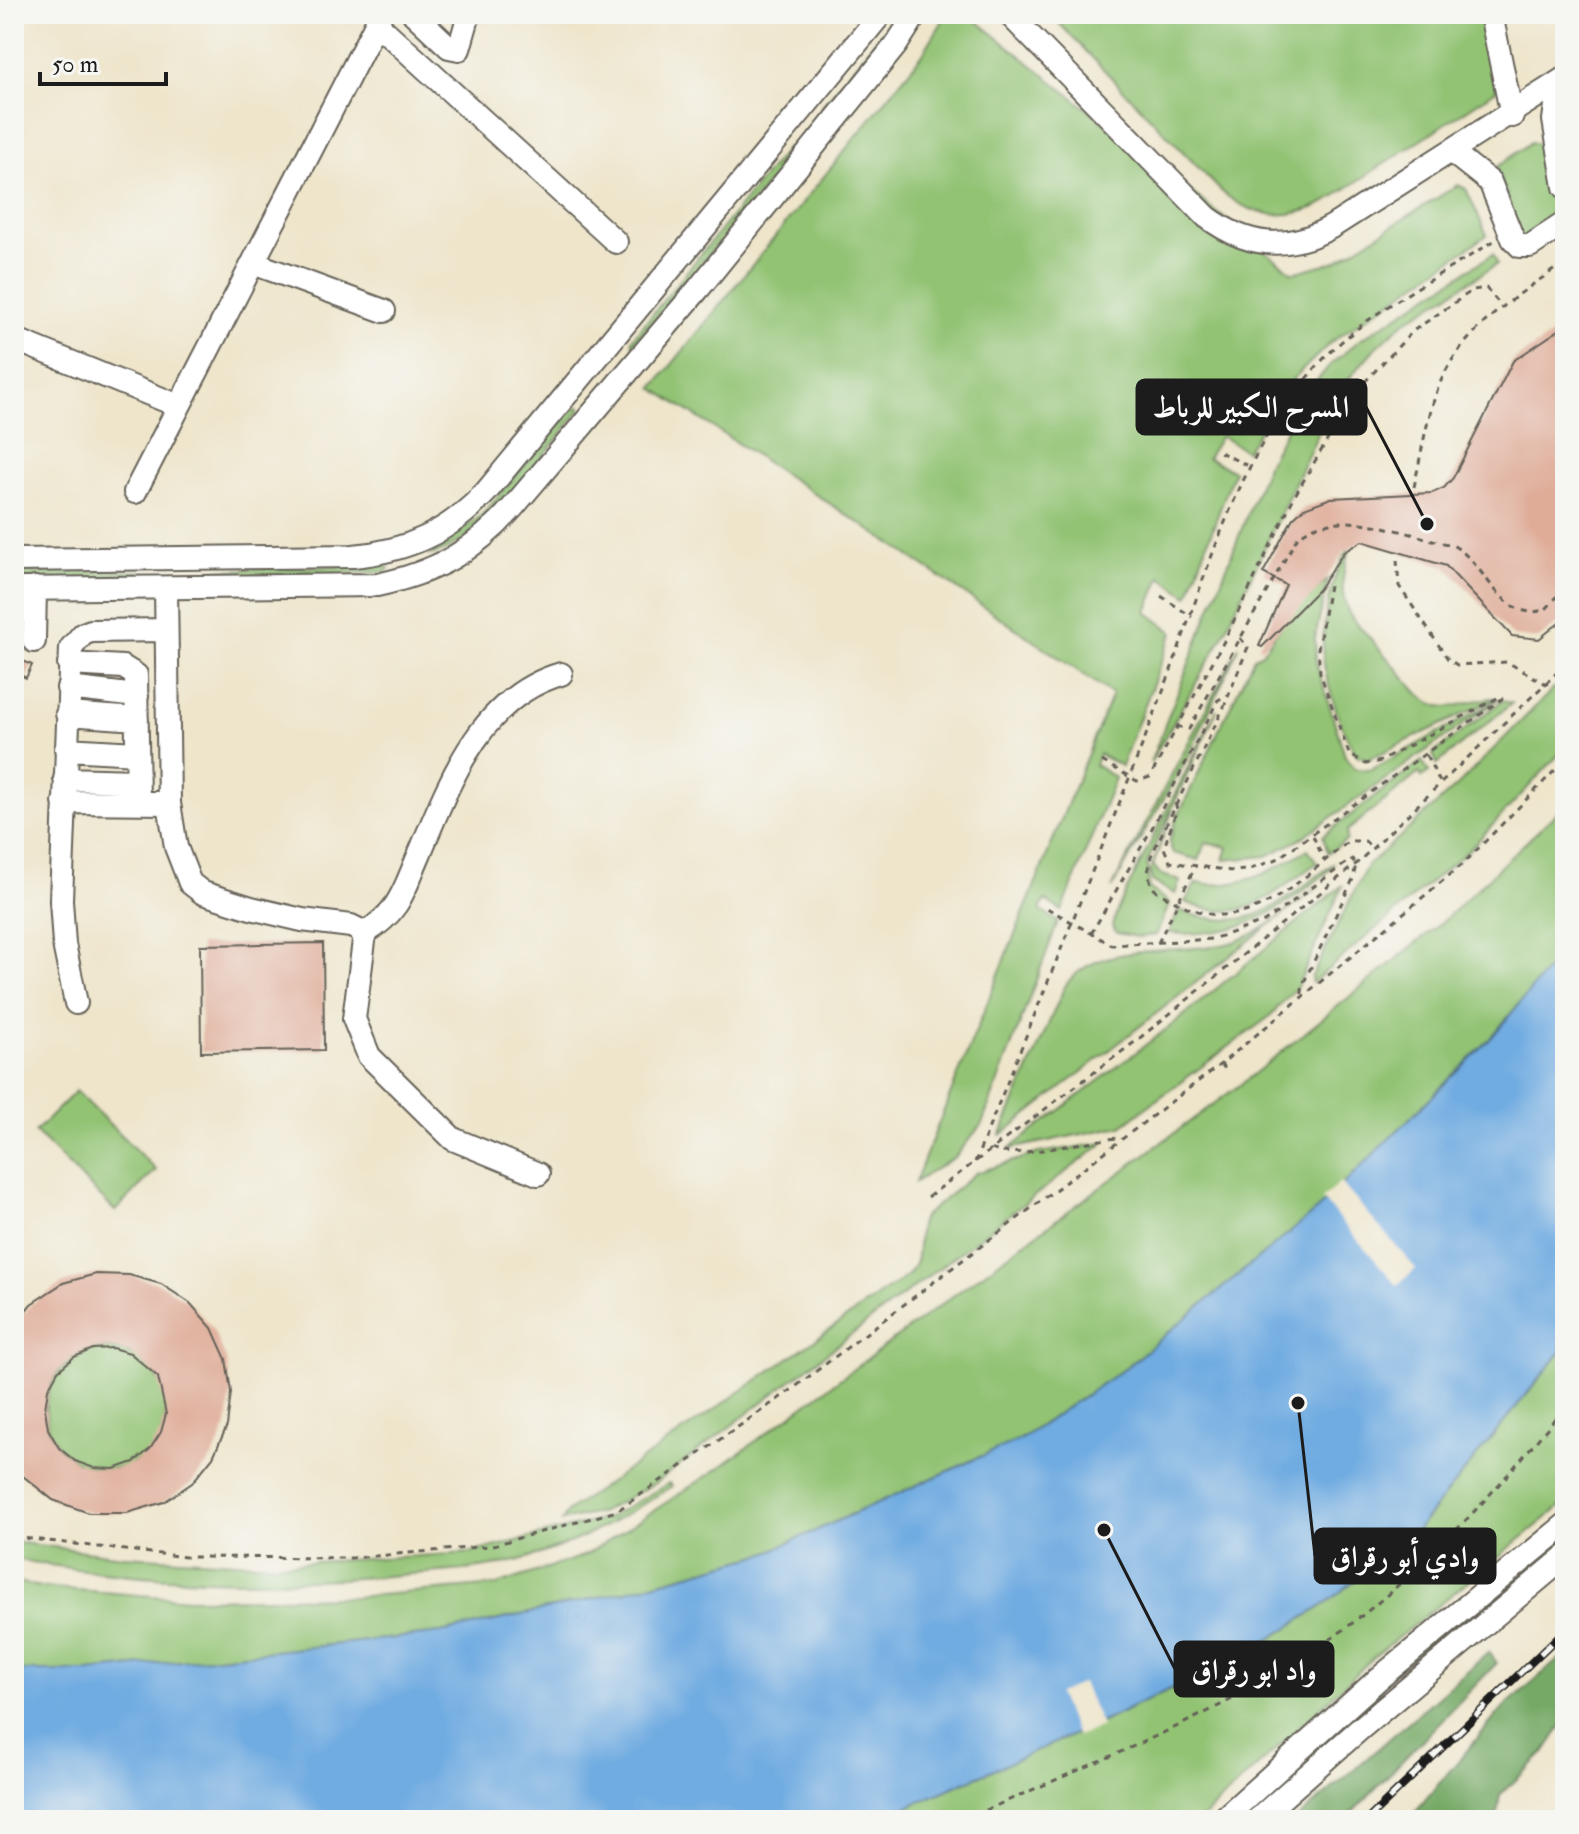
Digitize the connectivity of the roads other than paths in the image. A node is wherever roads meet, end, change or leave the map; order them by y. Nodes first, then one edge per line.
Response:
1 (414, 14) edge
2 (469, 14) edge
3 (881, 14) edge
4 (916, 14) edge
5 (1009, 14) edge
6 (1491, 14) edge
7 (379, 18) edge
8 (1562, 81) edge
9 (1512, 116) junction
10 (795, 121) junction
11 (819, 141) junction
12 (1452, 152) junction
13 (1565, 187) edge
14 (1565, 223) edge
15 (616, 242) dead end
16 (253, 263) junction
17 (384, 311) dead end
18 (14, 339) edge
19 (592, 365) junction
20 (616, 386) junction
21 (179, 406) junction
22 (135, 492) dead end
23 (400, 549) junction
24 (14, 560) edge
25 (410, 578) junction
26 (166, 588) junction
27 (24, 589) edge
28 (166, 630) junction
29 (34, 641) dead end
30 (69, 664) junction
31 (561, 674) dead end
32 (68, 688) junction
33 (137, 696) junction
34 (67, 714) junction
35 (137, 719) junction
36 (66, 749) junction
37 (137, 753) junction
38 (65, 779) junction
39 (138, 792) junction
40 (64, 802) junction
41 (169, 803) junction
42 (365, 933) junction
43 (76, 1003) dead end
44 (538, 1174) dead end
45 (1565, 1525) edge
46 (1565, 1557) edge
47 (1222, 1820) edge
48 (1257, 1820) edge

1 - 2 street
3 - 10 street
4 - 11 street
5 - 12 street
6 - 9 street
7 - 15 street
7 - 16 street
8 - 9 street
8 - 13 street
9 - 12 street
10 - 11 street
10 - 19 street
11 - 20 street
12 - 14 street
16 - 17 street
16 - 21 street
18 - 21 street
19 - 20 street
19 - 23 street
20 - 25 street
21 - 22 street
23 - 24 street
23 - 25 street
25 - 26 street
26 - 27 street
26 - 28 street
27 - 29 street
28 - 30 street
28 - 41 street
30 - 32 street
30 - 33 street
31 - 42 street
32 - 33 street
32 - 34 street
33 - 35 street
34 - 35 street
34 - 36 street
35 - 37 street
36 - 37 street
36 - 38 street
37 - 39 street
38 - 39 street
38 - 40 street
39 - 40 street
39 - 41 street
40 - 43 street
41 - 42 street
42 - 44 street
45 - 47 street
46 - 48 street

